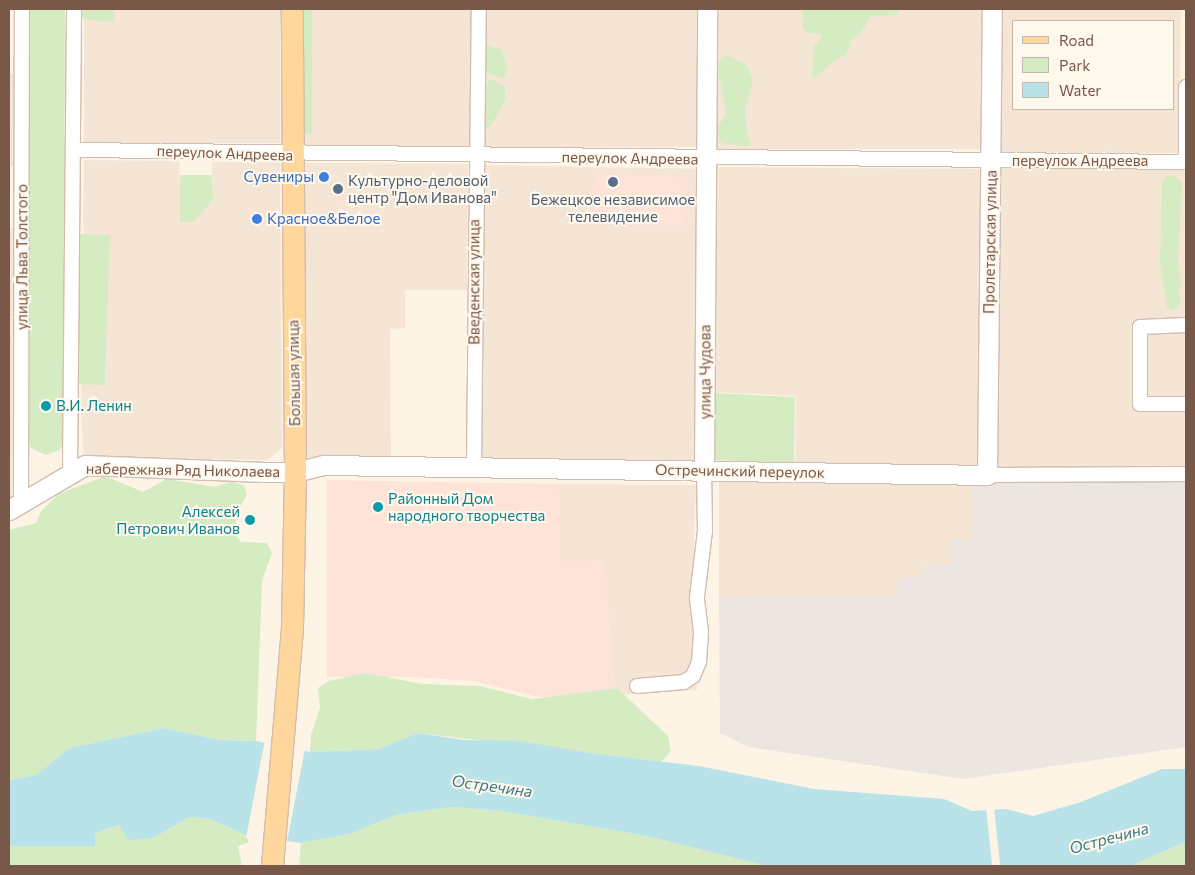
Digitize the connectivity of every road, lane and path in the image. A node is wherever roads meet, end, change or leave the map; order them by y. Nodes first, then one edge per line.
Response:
1 (22, 9) edge
2 (74, 9) edge
3 (292, 9) edge
4 (479, 9) edge
5 (707, 9) edge
6 (992, 9) edge
7 (1186, 87) edge
8 (74, 150) junction
9 (292, 155) junction
10 (475, 156) junction
11 (1186, 157) edge
12 (706, 159) junction
13 (991, 160) junction
14 (1186, 162) edge
15 (1186, 325) edge
16 (1186, 404) edge
17 (474, 465) junction
18 (704, 470) junction
19 (70, 472) junction
20 (296, 472) junction
21 (1186, 474) edge
22 (987, 475) junction
23 (15, 508) edge
24 (637, 686) dead end
25 (272, 866) edge

1 - 23 street, улица Льва Толстого
2 - 8 street
3 - 9 main road, Большая улица
4 - 10 street, Введенская улица
5 - 12 street, улица Чудова
6 - 13 street, Пролетарская улица
7 - 11 street
8 - 9 street, переулок Андреева
8 - 19 street
9 - 10 street, переулок Андреева
9 - 20 main road, Большая улица
10 - 12 street, переулок Андреева
10 - 17 street, Введенская улица
12 - 13 street, переулок Андреева
12 - 18 street, улица Чудова
13 - 14 street, переулок Андреева
13 - 22 street, Пролетарская улица
15 - 16 street
17 - 18 street, Остречинский переулок
17 - 20 street, Остречинский переулок
18 - 22 street, Остречинский переулок
18 - 24 street, улица Чудова
19 - 20 street, набережная Ряд Николаева
19 - 23 street, набережная Ряд Николаева
20 - 25 main road, Большая улица
21 - 22 street, Остречинский переулок

